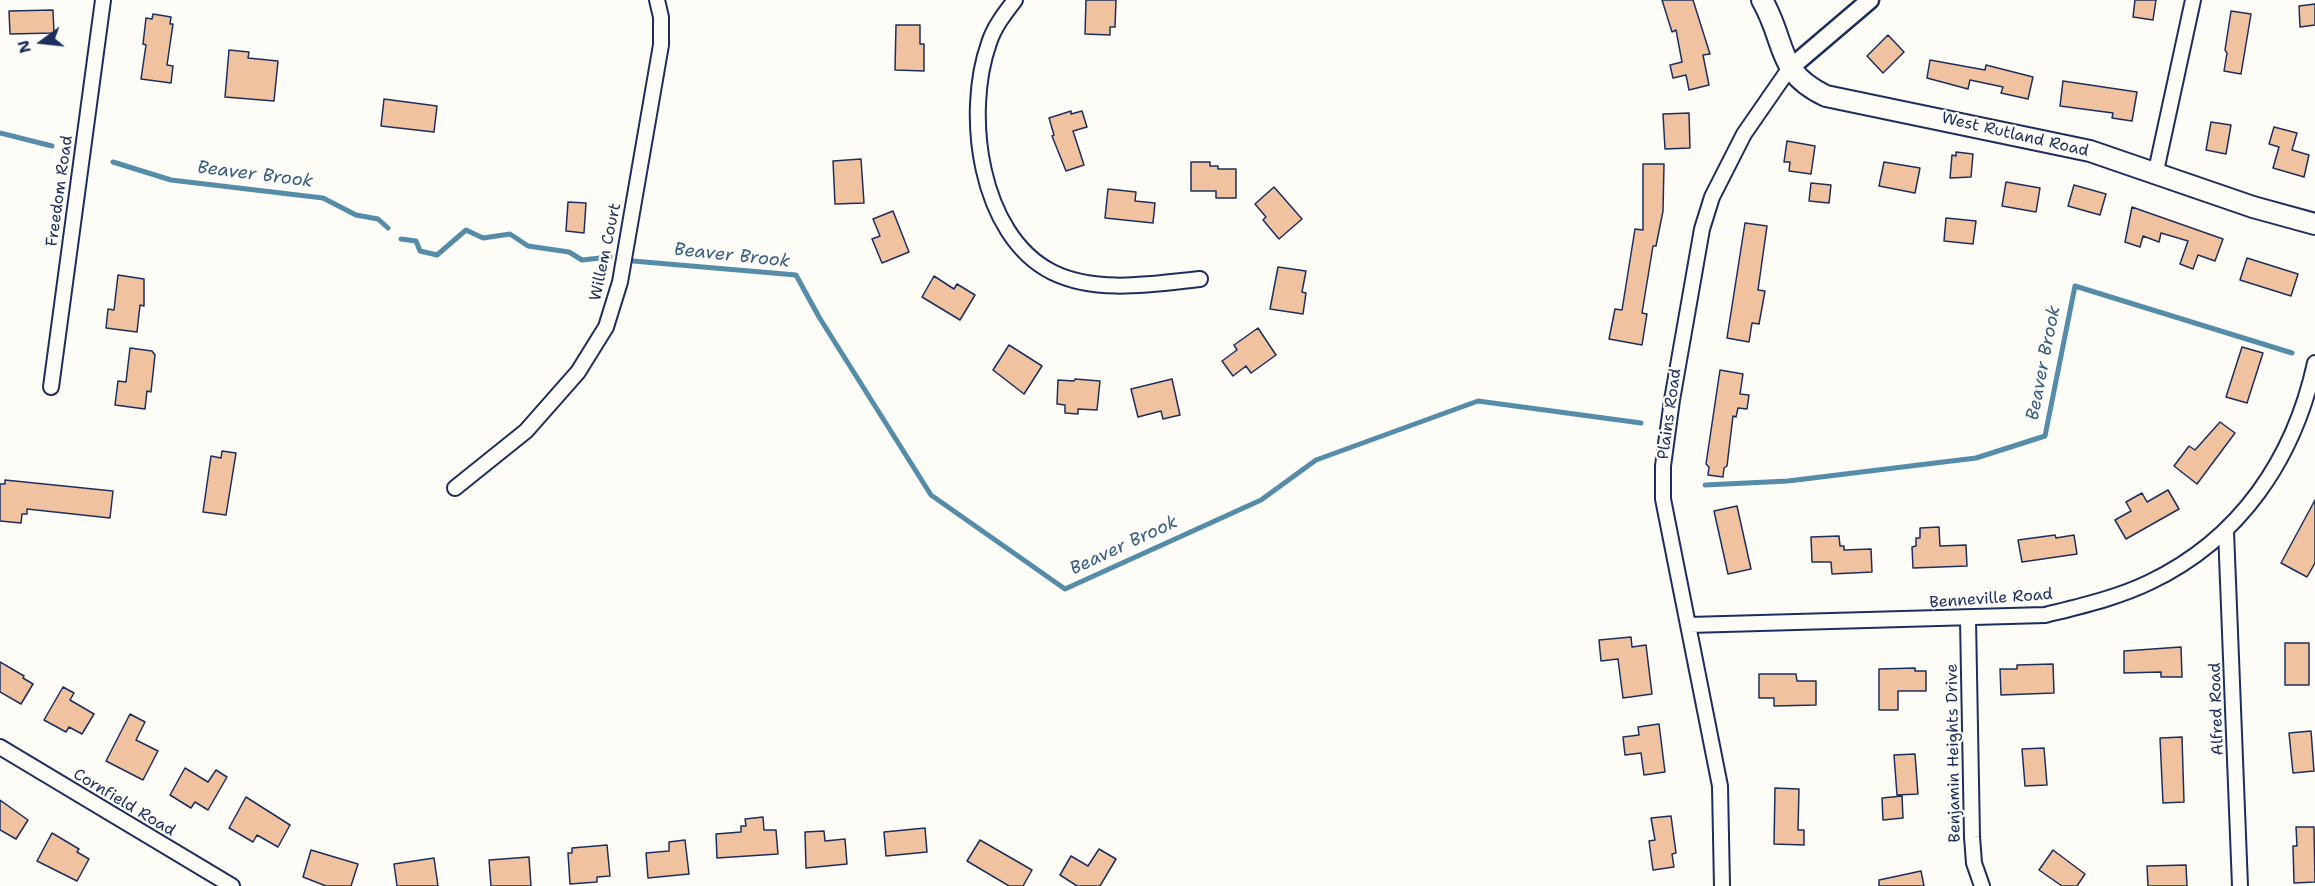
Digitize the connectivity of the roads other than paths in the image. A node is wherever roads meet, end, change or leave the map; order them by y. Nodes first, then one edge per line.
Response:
1 (103, 0) edge
2 (657, 0) edge
3 (1015, 0) edge
4 (1762, 0) edge
5 (1870, 0) edge
6 (2193, 0) edge
7 (1790, 69) junction
8 (2156, 171) junction
9 (2315, 224) edge
10 (1200, 279) dead end
11 (2315, 363) edge
12 (51, 387) dead end
13 (455, 488) dead end
14 (2226, 531) junction
15 (1968, 619) junction
16 (1689, 626) junction
17 (0, 747) edge
18 (232, 886) edge
19 (1722, 886) edge
20 (1982, 886) edge
21 (2240, 886) edge

1 - 12 street, Freedom Road
2 - 13 street, Willem Court
3 - 10 street
4 - 7 main road, West Rutland Road
5 - 7 street, Plains Road
6 - 8 street
7 - 8 main road, West Rutland Road
7 - 16 street, Plains Road
8 - 9 main road, West Rutland Road
11 - 14 street, Benneville Road
14 - 15 street, Benneville Road
14 - 21 street, Alfred Road
15 - 16 street, Benneville Road
15 - 20 street, Benjamin Heights Drive
16 - 19 street, Plains Road
17 - 18 street, Cornfield Road

